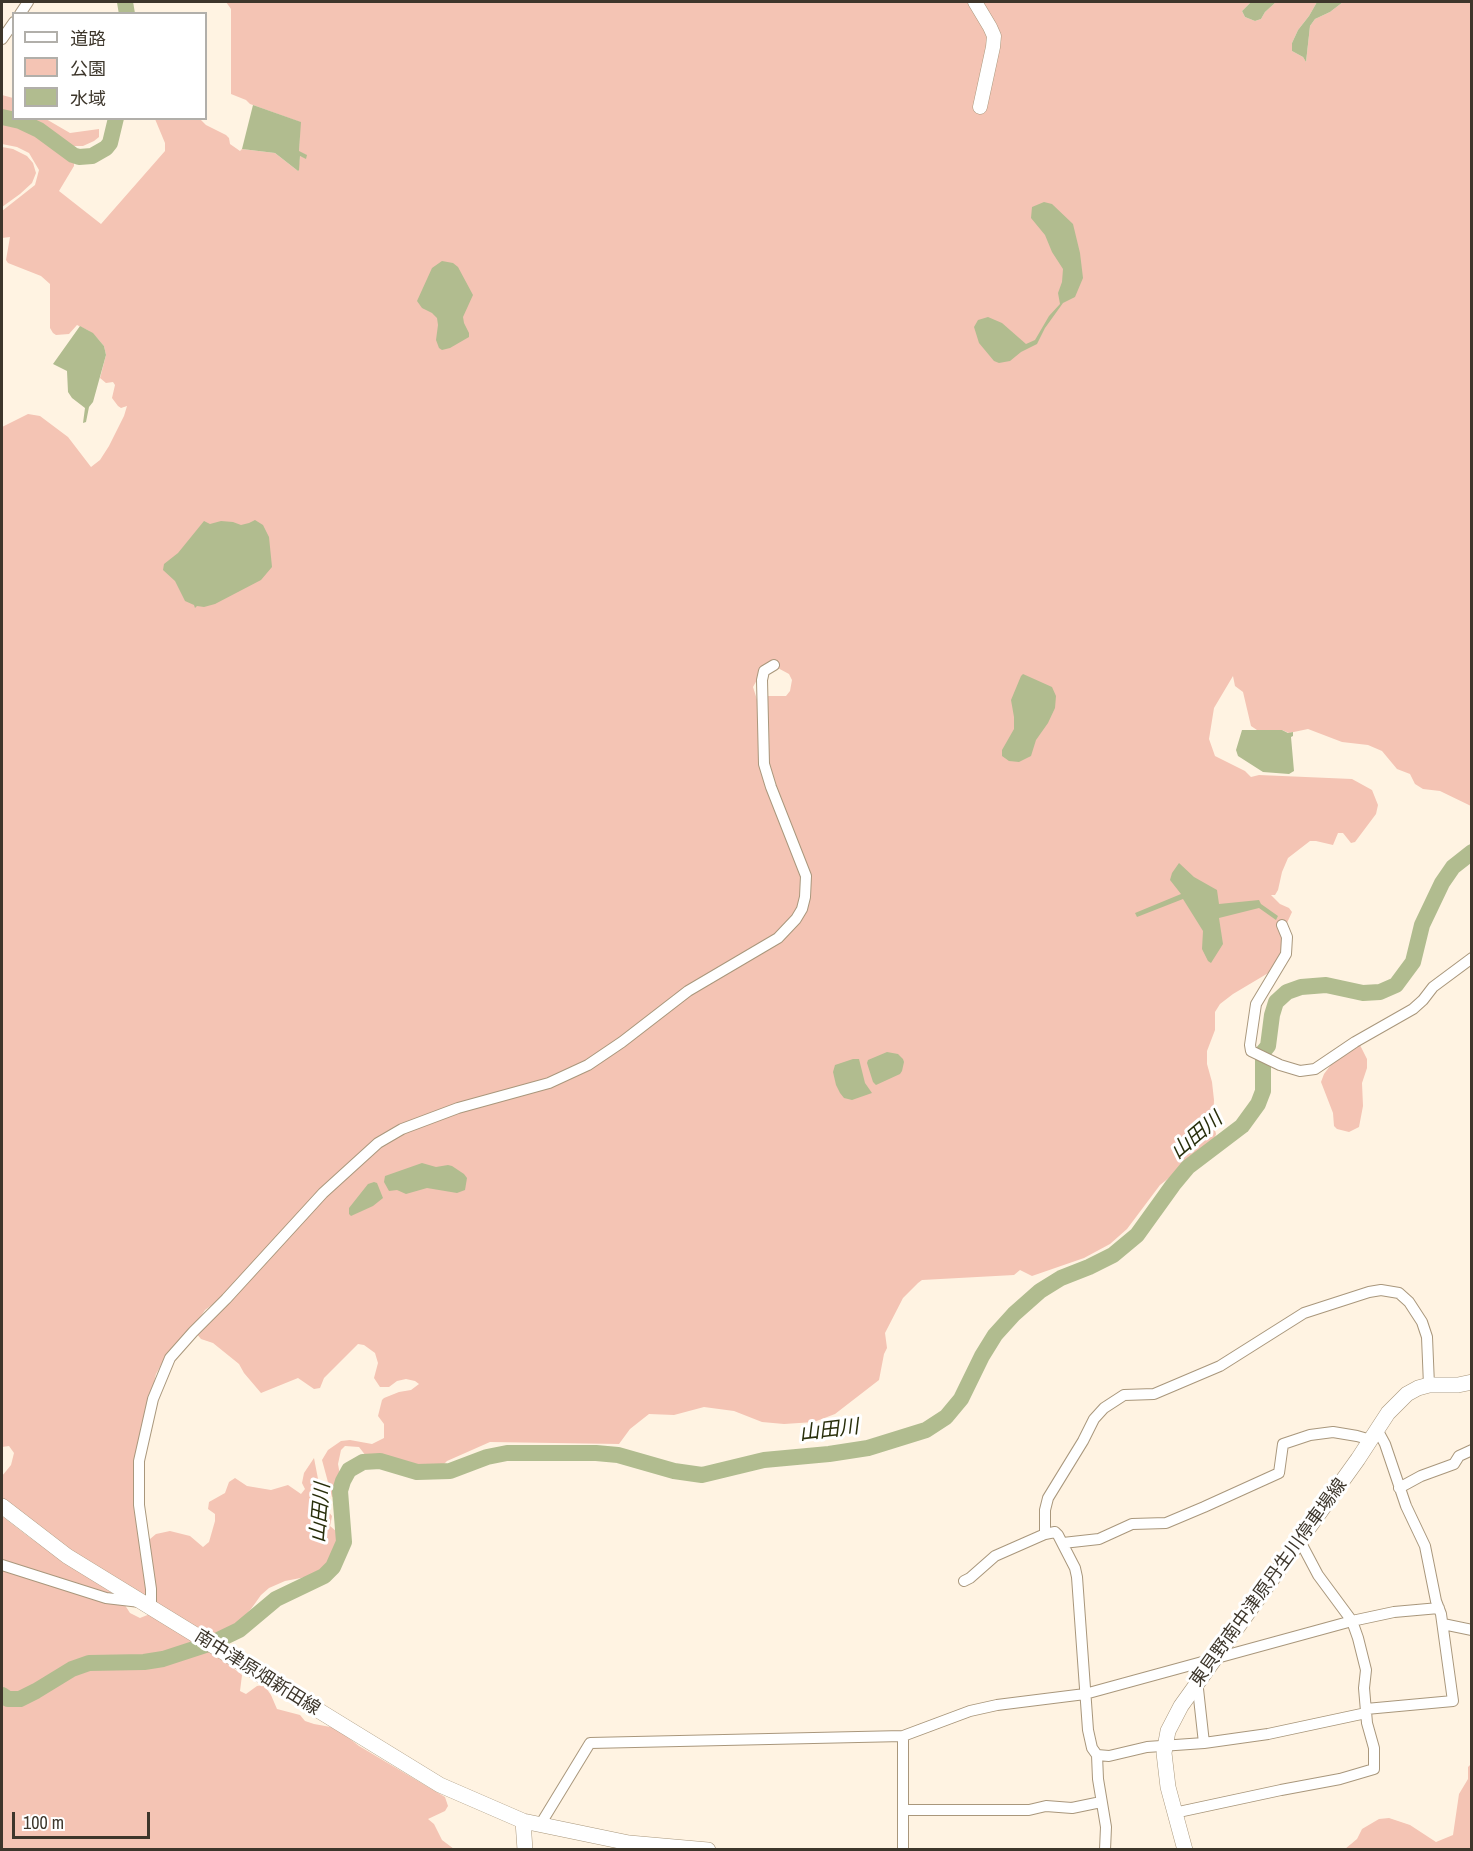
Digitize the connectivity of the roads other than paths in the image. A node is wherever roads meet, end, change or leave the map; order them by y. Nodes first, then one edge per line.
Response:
1 (975, 2) edge
2 (12, 25) edge
3 (2, 39) edge
4 (980, 106) dead end
5 (774, 665) dead end
6 (1282, 925) dead end
7 (1472, 958) edge
8 (1472, 1382) edge
9 (1429, 1384) junction
10 (1374, 1436) junction
11 (1472, 1450) edge
12 (1399, 1488) junction
13 (2, 1506) edge
14 (1045, 1534) junction
15 (1300, 1541) junction
16 (1063, 1543) junction
17 (2, 1565) edge
18 (964, 1581) dead end
19 (147, 1605) junction
20 (1439, 1608) junction
21 (1352, 1622) junction
22 (1443, 1624) junction
23 (1472, 1630) edge
24 (1215, 1660) junction
25 (1197, 1665) junction
26 (1197, 1684) junction
27 (1084, 1694) junction
28 (1366, 1711) junction
29 (903, 1736) junction
30 (1204, 1743) junction
31 (1164, 1745) junction
32 (1096, 1755) junction
33 (1101, 1802) junction
34 (904, 1809) junction
35 (1174, 1813) junction
36 (523, 1821) junction
37 (540, 1825) junction
38 (629, 1846) edge
39 (525, 1850) edge
40 (708, 1850) edge
41 (903, 1850) edge
42 (1105, 1850) edge
43 (1185, 1850) edge

1 - 4 street
2 - 3 street
5 - 19 street
6 - 7 street
8 - 9 main road, 東貝野南中津原丹生川停車場線
9 - 10 main road, 東貝野南中津原丹生川停車場線
9 - 14 street
10 - 12 street
10 - 15 main road, 東貝野南中津原丹生川停車場線
10 - 16 street
11 - 12 street
12 - 20 street
13 - 19 main road, 南中津原畑新田線
14 - 16 street
14 - 18 street
15 - 21 street
15 - 24 main road, 東貝野南中津原丹生川停車場線
16 - 27 street
17 - 19 street
19 - 36 main road, 南中津原畑新田線
20 - 21 street
20 - 22 street
21 - 24 street
21 - 28 street
22 - 23 street
22 - 28 street
24 - 25 street
24 - 26 main road, 東貝野南中津原丹生川停車場線
25 - 26 street
25 - 27 street
26 - 30 street
26 - 31 main road, 東貝野南中津原丹生川停車場線
27 - 29 street
27 - 32 street
28 - 30 street
28 - 35 street
29 - 34 street
29 - 37 street
30 - 31 street
31 - 32 street
31 - 35 main road, 東貝野南中津原丹生川停車場線
32 - 33 street
33 - 34 street
33 - 42 street
34 - 41 street
35 - 43 main road, 東貝野南中津原丹生川停車場線
36 - 37 main road
36 - 39 main road
37 - 38 main road
38 - 40 main road

